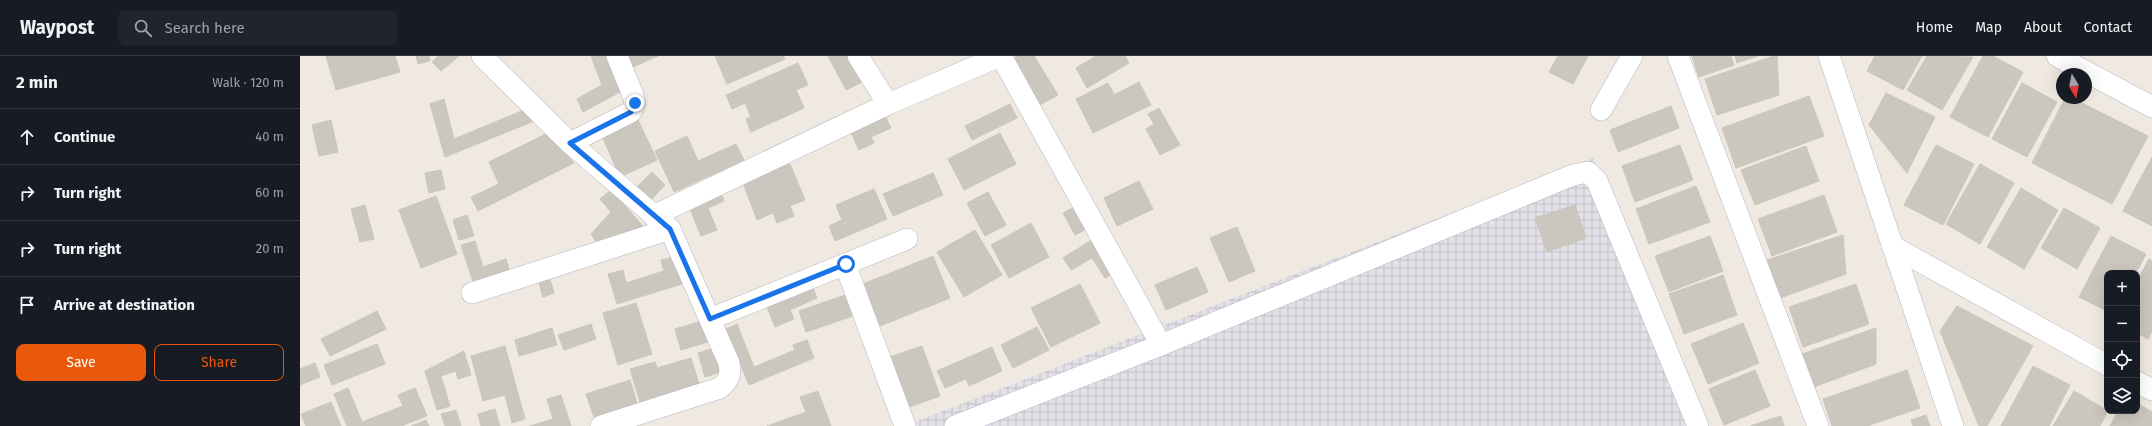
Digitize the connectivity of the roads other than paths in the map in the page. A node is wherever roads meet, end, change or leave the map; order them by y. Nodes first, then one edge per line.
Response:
1 (482, 56) edge
2 (617, 56) edge
3 (858, 56) edge
4 (1000, 56) edge
5 (1632, 56) edge
6 (1678, 56) edge
7 (1829, 56) edge
8 (2057, 56) edge
9 (888, 104) junction
10 (2152, 107) edge
11 (1601, 110) dead end
12 (570, 143) junction
13 (653, 216) junction
14 (670, 229) junction
15 (907, 239) dead end
16 (1892, 246) junction
17 (846, 264) junction
18 (472, 293) dead end
19 (710, 319) junction
20 (1161, 345) junction
21 (2104, 363) edge
22 (2140, 384) edge
23 (2152, 390) edge
24 (600, 426) edge
25 (905, 426) edge
26 (955, 426) edge
27 (1698, 426) edge
28 (1818, 426) edge
29 (1953, 426) edge

1 - 12 street
2 - 12 street
3 - 9 street
4 - 9 street
4 - 20 street
5 - 11 street
6 - 28 street
7 - 16 street
8 - 10 street
9 - 13 street
12 - 13 street
13 - 14 street
14 - 18 street
14 - 19 street
15 - 17 street
16 - 21 street
16 - 29 street
17 - 19 street
17 - 25 street
19 - 24 street
20 - 26 street
20 - 27 street
22 - 23 street

